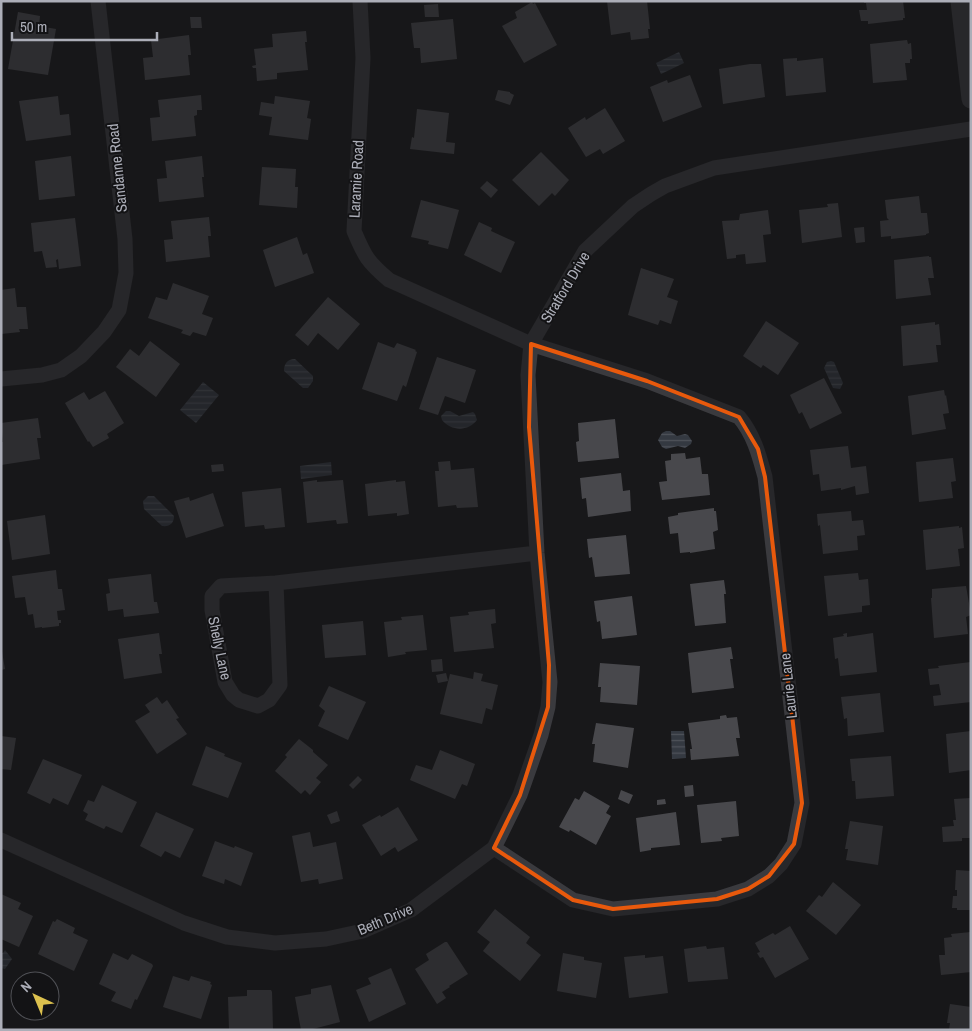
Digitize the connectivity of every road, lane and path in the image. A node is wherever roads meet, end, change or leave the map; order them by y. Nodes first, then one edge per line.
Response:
1 (98, 1) edge
2 (360, 1) edge
3 (960, 1) edge
4 (971, 99) edge
5 (971, 130) edge
6 (531, 344) junction
7 (1, 379) edge
8 (537, 553) junction
9 (276, 583) junction
10 (1, 840) edge
11 (494, 848) junction

1 - 7 street, Sandanne Road
2 - 6 street, Laramie Road
3 - 4 street
5 - 6 street, Stratford Drive
6 - 8 street, Stratford Drive
6 - 11 street, Laurie Lane
8 - 9 street, Shelly Lane
8 - 11 street, Beth Drive
9 - 9 street, Shelly Lane
10 - 11 street, Beth Drive

